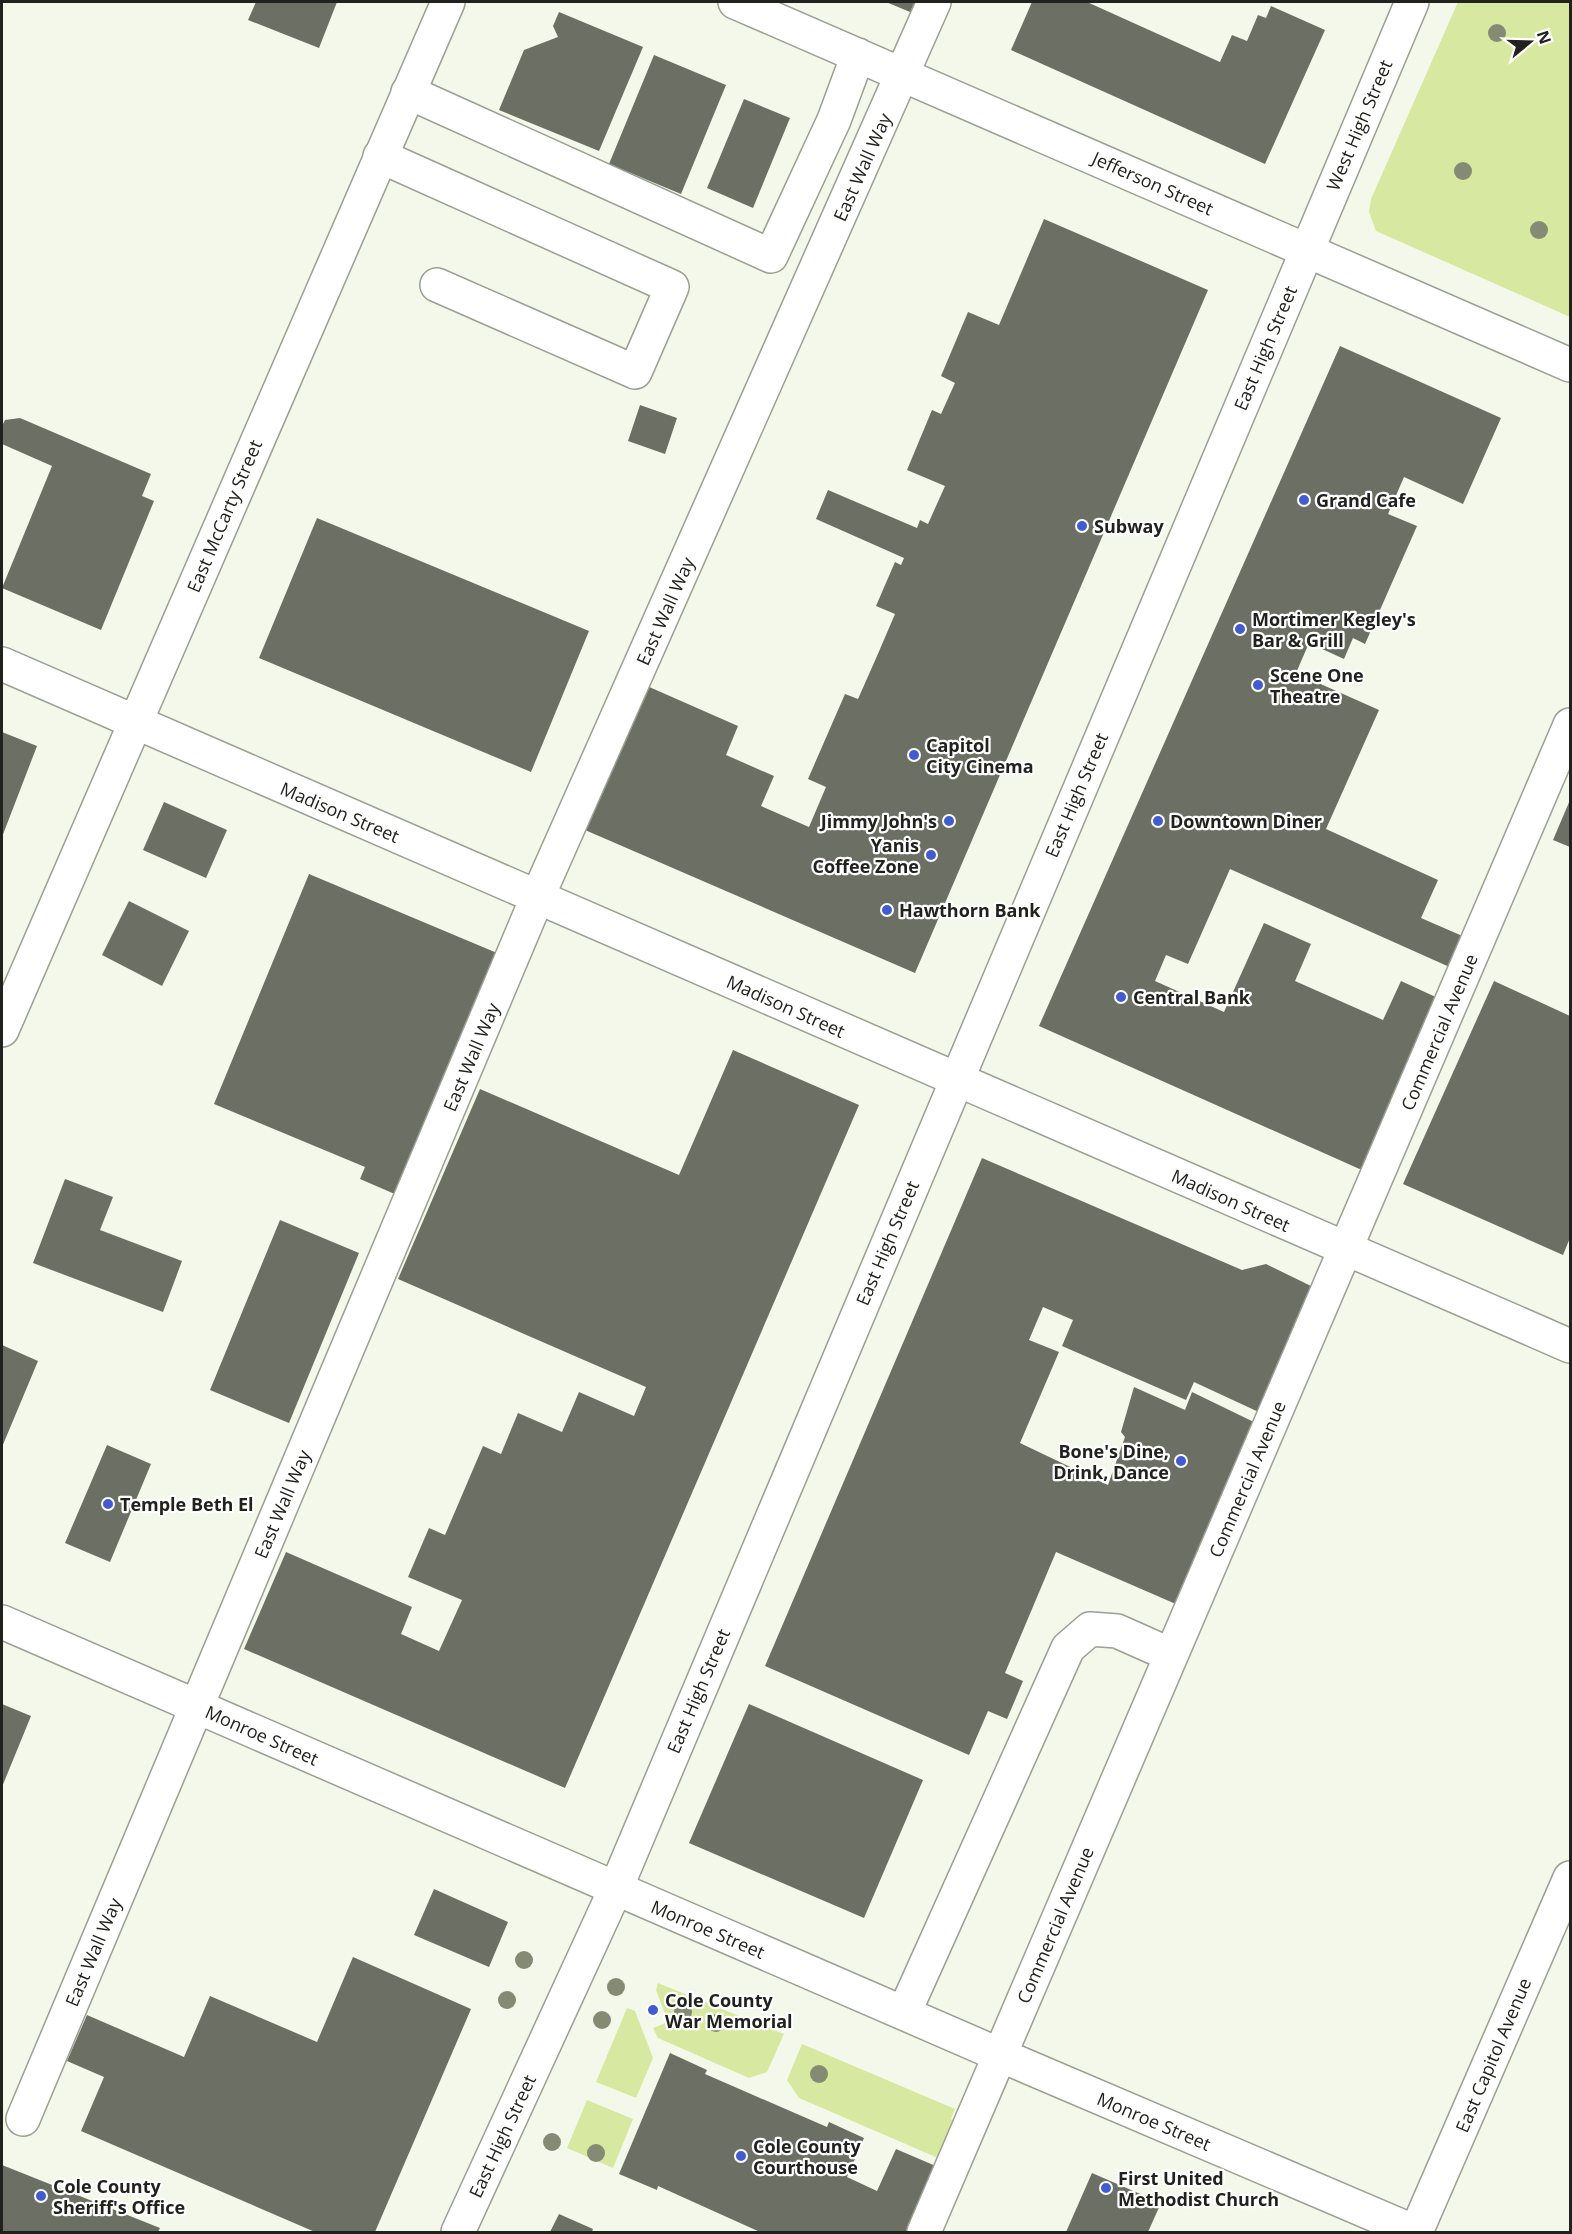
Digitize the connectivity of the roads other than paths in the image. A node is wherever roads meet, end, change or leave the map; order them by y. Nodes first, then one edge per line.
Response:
1 (448, 2) edge
2 (735, 2) edge
3 (934, 2) edge
4 (1412, 2) edge
5 (858, 56) junction
6 (903, 74) junction
7 (408, 92) junction
8 (380, 156) junction
9 (1306, 249) junction
10 (437, 285) dead end
11 (1570, 365) edge
12 (2, 664) edge
13 (135, 723) junction
14 (1570, 725) edge
15 (537, 898) junction
16 (2, 1030) edge
17 (956, 1080) junction
18 (1345, 1250) junction
19 (1570, 1346) edge
20 (2, 1622) edge
21 (1172, 1655) junction
22 (197, 1706) junction
23 (1570, 1878) edge
24 (616, 1888) junction
25 (904, 2013) junction
26 (1000, 2055) junction
27 (23, 2118) dead end
28 (458, 2232) edge
29 (924, 2232) edge
30 (1416, 2232) edge

1 - 7 main road, East McCarty Street
2 - 5 main road, Jefferson Street
3 - 6 main road, East Wall Way
4 - 9 main road, West High Street
5 - 6 main road, Jefferson Street
5 - 7 main road
6 - 9 main road, Jefferson Street
6 - 15 main road, East Wall Way
7 - 8 main road, East McCarty Street
8 - 10 main road
8 - 13 main road, East McCarty Street
9 - 11 main road, Jefferson Street
9 - 17 main road, East High Street
12 - 13 main road, Madison Street
13 - 15 main road, Madison Street
13 - 16 main road, East McCarty Street
14 - 18 main road, Commercial Avenue
15 - 17 main road, Madison Street
15 - 22 main road, East Wall Way
17 - 18 main road, Madison Street
17 - 24 main road, East High Street
18 - 19 main road, Madison Street
18 - 21 main road, Commercial Avenue
20 - 22 main road, Monroe Street
21 - 25 main road
21 - 26 main road, Commercial Avenue
22 - 24 main road, Monroe Street
22 - 27 main road, East Wall Way
23 - 30 main road, East Capitol Avenue
24 - 25 main road, Monroe Street
24 - 28 main road, East High Street
25 - 26 main road, Monroe Street
26 - 29 main road, Commercial Avenue
26 - 30 main road, Monroe Street

